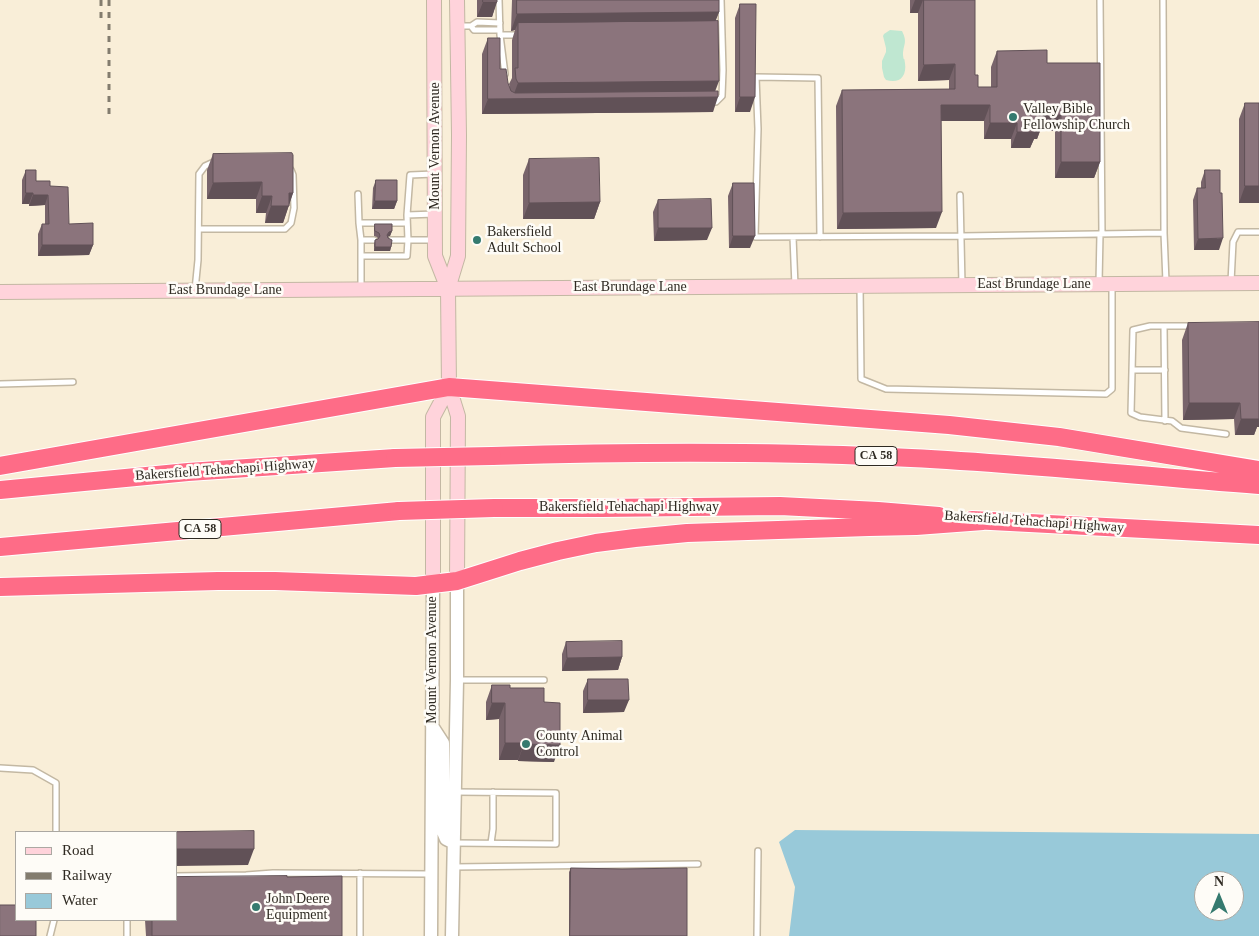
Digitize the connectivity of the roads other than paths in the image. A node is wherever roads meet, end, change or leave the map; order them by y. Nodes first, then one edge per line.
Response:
1 (434, 0) edge
2 (457, 0) edge
3 (499, 0) edge
4 (721, 0) edge
5 (1100, 0) edge
6 (1163, 0) edge
7 (500, 22) junction
8 (464, 26) junction
9 (500, 33) junction
10 (712, 34) edge
11 (722, 34) junction
12 (529, 35) edge
13 (505, 80) edge
14 (706, 102) edge
15 (219, 160) edge
16 (288, 162) edge
17 (436, 174) junction
18 (358, 194) dead end
19 (960, 195) dead end
20 (436, 214) junction
21 (407, 216) junction
22 (359, 224) junction
23 (407, 224) junction
24 (199, 230) junction
25 (1259, 232) edge
26 (1164, 233) junction
27 (1101, 234) junction
28 (961, 236) junction
29 (793, 237) junction
30 (820, 237) junction
31 (361, 240) junction
32 (374, 240) edge
33 (390, 240) edge
34 (408, 240) junction
35 (436, 240) junction
36 (361, 256) junction
37 (1231, 283) junction
38 (1259, 283) edge
39 (1105, 284) junction
40 (1166, 284) junction
41 (962, 285) junction
42 (795, 286) junction
43 (860, 286) junction
44 (361, 289) junction
45 (448, 289) junction
46 (195, 290) junction
47 (0, 292) edge
48 (1164, 326) junction
49 (1205, 326) edge
50 (1132, 370) junction
51 (1165, 370) junction
52 (73, 382) dead end
53 (0, 384) edge
54 (449, 387) junction
55 (1165, 421) junction
56 (1226, 434) dead end
57 (0, 466) edge
58 (1259, 470) edge
59 (1259, 485) edge
60 (0, 490) edge
61 (983, 521) junction
62 (1259, 535) edge
63 (0, 547) edge
64 (457, 581) junction
65 (433, 584) junction
66 (0, 587) edge
67 (457, 680) junction
68 (544, 680) dead end
69 (432, 726) junction
70 (0, 768) edge
71 (455, 792) junction
72 (493, 792) junction
73 (56, 831) edge
74 (454, 843) junction
75 (491, 843) junction
76 (758, 851) dead end
77 (698, 864) dead end
78 (453, 867) junction
79 (360, 873) junction
80 (432, 874) junction
81 (178, 876) edge
82 (54, 921) edge
83 (128, 921) edge
84 (50, 936) edge
85 (127, 936) edge
86 (360, 936) edge
87 (431, 936) edge
88 (452, 936) edge
89 (757, 936) edge

1 - 17 main road, Mount Vernon Avenue
2 - 8 main road, Mount Vernon Avenue
3 - 7 lane
4 - 11 lane
5 - 27 lane
6 - 26 lane
7 - 8 lane
7 - 9 lane
8 - 9 lane
8 - 45 main road, Mount Vernon Avenue
9 - 12 lane
9 - 13 lane
10 - 11 lane
11 - 14 lane
15 - 24 lane
16 - 24 lane
17 - 20 main road, Mount Vernon Avenue
17 - 21 lane
18 - 22 lane
19 - 28 lane
20 - 21 lane
20 - 35 main road, Mount Vernon Avenue
21 - 23 lane
22 - 23 lane
22 - 31 lane
23 - 34 lane
24 - 46 lane
25 - 37 lane
26 - 27 lane
26 - 40 lane
27 - 28 lane
27 - 39 lane
28 - 30 lane
28 - 41 lane
29 - 30 lane
29 - 30 lane
29 - 42 lane
31 - 32 lane
31 - 36 lane
33 - 34 lane
34 - 35 lane
34 - 36 lane
35 - 45 main road, Mount Vernon Avenue
36 - 44 lane
37 - 38 main road, East Brundage Lane
37 - 40 main road, East Brundage Lane
39 - 40 main road, East Brundage Lane
39 - 41 main road, East Brundage Lane
39 - 43 lane
41 - 43 main road, East Brundage Lane
42 - 43 main road, East Brundage Lane
42 - 45 main road, East Brundage Lane
44 - 45 main road, East Brundage Lane
44 - 46 main road, East Brundage Lane
45 - 54 main road, Mount Vernon Avenue
46 - 47 main road, East Brundage Lane
48 - 49 lane
48 - 50 lane
48 - 51 lane
50 - 51 lane
50 - 55 lane
51 - 55 lane
52 - 53 lane
54 - 57 highway
54 - 58 highway
54 - 64 main road, Mount Vernon Avenue
54 - 65 main road, Mount Vernon Avenue
55 - 56 lane
59 - 60 highway, Bakersfield Tehachapi Highway / CA 58, bridge
61 - 62 highway, Bakersfield Tehachapi Highway / CA 58
61 - 63 highway, Bakersfield Tehachapi Highway / CA 58, bridge
61 - 64 highway
64 - 65 highway
64 - 67 street, Mount Vernon Avenue
65 - 66 highway
65 - 69 street, Mount Vernon Avenue
67 - 68 lane
67 - 71 street, Mount Vernon Avenue
69 - 74 street
69 - 80 street, Mount Vernon Avenue
70 - 73 lane
71 - 72 lane
71 - 74 street, Mount Vernon Avenue
72 - 75 lane
72 - 75 lane
74 - 75 lane
74 - 78 street, Mount Vernon Avenue
76 - 89 lane
77 - 78 lane
78 - 88 street, Mount Vernon Avenue
79 - 80 lane
79 - 81 lane
79 - 86 lane
80 - 87 street, Mount Vernon Avenue
82 - 84 lane
83 - 85 lane

